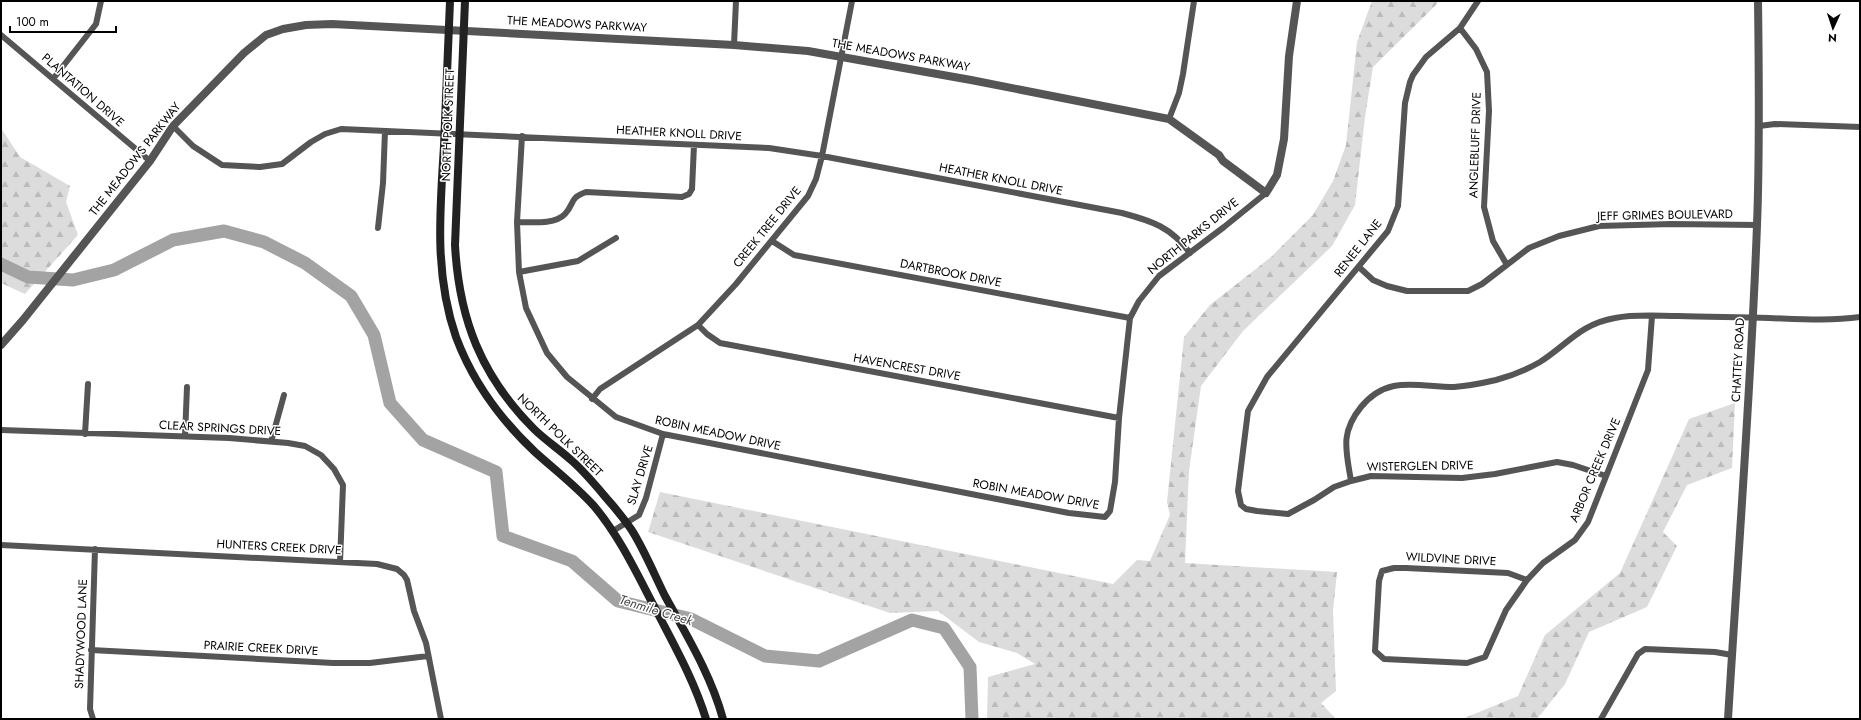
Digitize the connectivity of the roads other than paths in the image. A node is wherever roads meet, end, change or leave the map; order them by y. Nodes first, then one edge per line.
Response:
1 (101, 1) edge
2 (450, 1) edge
3 (465, 1) edge
4 (736, 1) edge
5 (852, 1) edge
6 (1194, 1) edge
7 (1297, 1) edge
8 (1478, 1) edge
9 (1758, 1) edge
10 (1460, 28) junction
11 (449, 29) junction
12 (464, 30) junction
13 (1, 35) edge
14 (734, 45) junction
15 (840, 56) junction
16 (53, 79) junction
17 (1169, 120) junction
18 (173, 126) junction
19 (1759, 126) junction
20 (1860, 127) edge
21 (385, 131) junction
22 (444, 134) junction
23 (460, 134) junction
24 (522, 136) junction
25 (694, 145) junction
26 (822, 156) junction
27 (150, 161) junction
28 (1266, 193) junction
29 (517, 222) junction
30 (1757, 224) junction
31 (378, 228) dead end
32 (616, 238) dead end
33 (772, 241) junction
34 (1190, 253) junction
35 (1507, 265) junction
36 (1359, 267) junction
37 (519, 272) junction
38 (1652, 316) junction
39 (1752, 317) junction
40 (1860, 317) edge
41 (1130, 318) junction
42 (698, 325) junction
43 (1, 345) edge
44 (88, 384) dead end
45 (187, 387) dead end
46 (284, 395) dead end
47 (592, 399) junction
48 (1119, 418) junction
49 (1, 430) edge
50 (85, 434) junction
51 (663, 434) junction
52 (185, 436) junction
53 (271, 442) junction
54 (1606, 476) junction
55 (1351, 481) junction
56 (1241, 505) joint
57 (1105, 517) joint
58 (626, 523) junction
59 (613, 532) junction
60 (1, 544) edge
61 (95, 549) junction
62 (340, 562) junction
63 (1527, 580) junction
64 (1379, 581) joint
65 (91, 650) junction
66 (428, 656) junction
67 (1732, 656) junction
68 (93, 719) edge
69 (441, 719) edge
70 (706, 719) edge
71 (723, 719) edge
72 (1601, 719) edge
73 (1728, 719) edge

1 - 16 street
2 - 11 main road, NORTH POLK STREET
3 - 12 main road, NORTH POLK STREET
4 - 14 street
5 - 15 street, CREEK TREE DRIVE
6 - 17 street
7 - 28 street, NORTH PARKS DRIVE
8 - 10 street, RENEE LANE
9 - 19 street, CHATTEY ROAD
10 - 35 street, ANGLEBLUFF DRIVE
10 - 36 street, RENEE LANE
11 - 12 street, THE MEADOWS PARKWAY
11 - 18 street, THE MEADOWS PARKWAY
11 - 22 main road, NORTH POLK STREET
12 - 14 street, THE MEADOWS PARKWAY
12 - 23 main road, NORTH POLK STREET
13 - 16 street, PLANTATION DRIVE
14 - 15 street, THE MEADOWS PARKWAY
15 - 17 street, THE MEADOWS PARKWAY
15 - 26 street, CREEK TREE DRIVE
16 - 27 street, PLANTATION DRIVE
17 - 28 street, THE MEADOWS PARKWAY
18 - 21 street, HEATHER KNOLL DRIVE
18 - 27 street, THE MEADOWS PARKWAY
19 - 20 street
19 - 30 street, CHATTEY ROAD
21 - 22 street, HEATHER KNOLL DRIVE
21 - 31 street
22 - 23 street, HEATHER KNOLL DRIVE
22 - 59 main road, NORTH POLK STREET
23 - 24 street, HEATHER KNOLL DRIVE
23 - 58 main road, NORTH POLK STREET
24 - 25 street, HEATHER KNOLL DRIVE
24 - 29 street, ROBIN MEADOW DRIVE
25 - 26 street, HEATHER KNOLL DRIVE
25 - 29 street
26 - 33 street, CREEK TREE DRIVE
26 - 34 street, HEATHER KNOLL DRIVE
27 - 43 street, THE MEADOWS PARKWAY
28 - 34 street, NORTH PARKS DRIVE
29 - 37 street, ROBIN MEADOW DRIVE
30 - 35 street, JEFF GRIMES BOULEVARD
30 - 39 street, CHATTEY ROAD
32 - 37 street
33 - 41 street, DARTBROOK DRIVE
33 - 42 street, CREEK TREE DRIVE
34 - 41 street, NORTH PARKS DRIVE
35 - 36 street, JEFF GRIMES BOULEVARD
36 - 56 street, RENEE LANE
37 - 47 street, ROBIN MEADOW DRIVE
38 - 39 street
38 - 54 street, ARBOR CREEK DRIVE
38 - 55 street
39 - 40 street
39 - 67 street, CHATTEY ROAD
41 - 48 street, NORTH PARKS DRIVE
42 - 47 street, CREEK TREE DRIVE
42 - 48 street, HAVENCREST DRIVE
44 - 50 street
45 - 52 street
46 - 53 street
47 - 51 street, ROBIN MEADOW DRIVE
48 - 57 street, NORTH PARKS DRIVE
49 - 50 street, CLEAR SPRINGS DRIVE
50 - 52 street, CLEAR SPRINGS DRIVE
51 - 57 street, ROBIN MEADOW DRIVE
51 - 58 street, SLAY DRIVE
52 - 53 street, CLEAR SPRINGS DRIVE
53 - 62 street, CLEAR SPRINGS DRIVE
54 - 55 street, WISTERGLEN DRIVE
54 - 63 street, ARBOR CREEK DRIVE
55 - 56 street, WISTERGLEN DRIVE
58 - 59 street, SLAY DRIVE
58 - 71 main road, NORTH POLK STREET
59 - 70 main road, NORTH POLK STREET
60 - 61 street, HUNTERS CREEK DRIVE
61 - 62 street, HUNTERS CREEK DRIVE
61 - 65 street, SHADYWOOD LANE
62 - 66 street, HUNTERS CREEK DRIVE
63 - 64 street, WILDVINE DRIVE
63 - 64 street, ARBOR CREEK DRIVE
65 - 66 street, PRAIRIE CREEK DRIVE
65 - 68 street, SHADYWOOD LANE
66 - 69 street, HUNTERS CREEK DRIVE
67 - 72 street
67 - 73 street, CHATTEY ROAD

